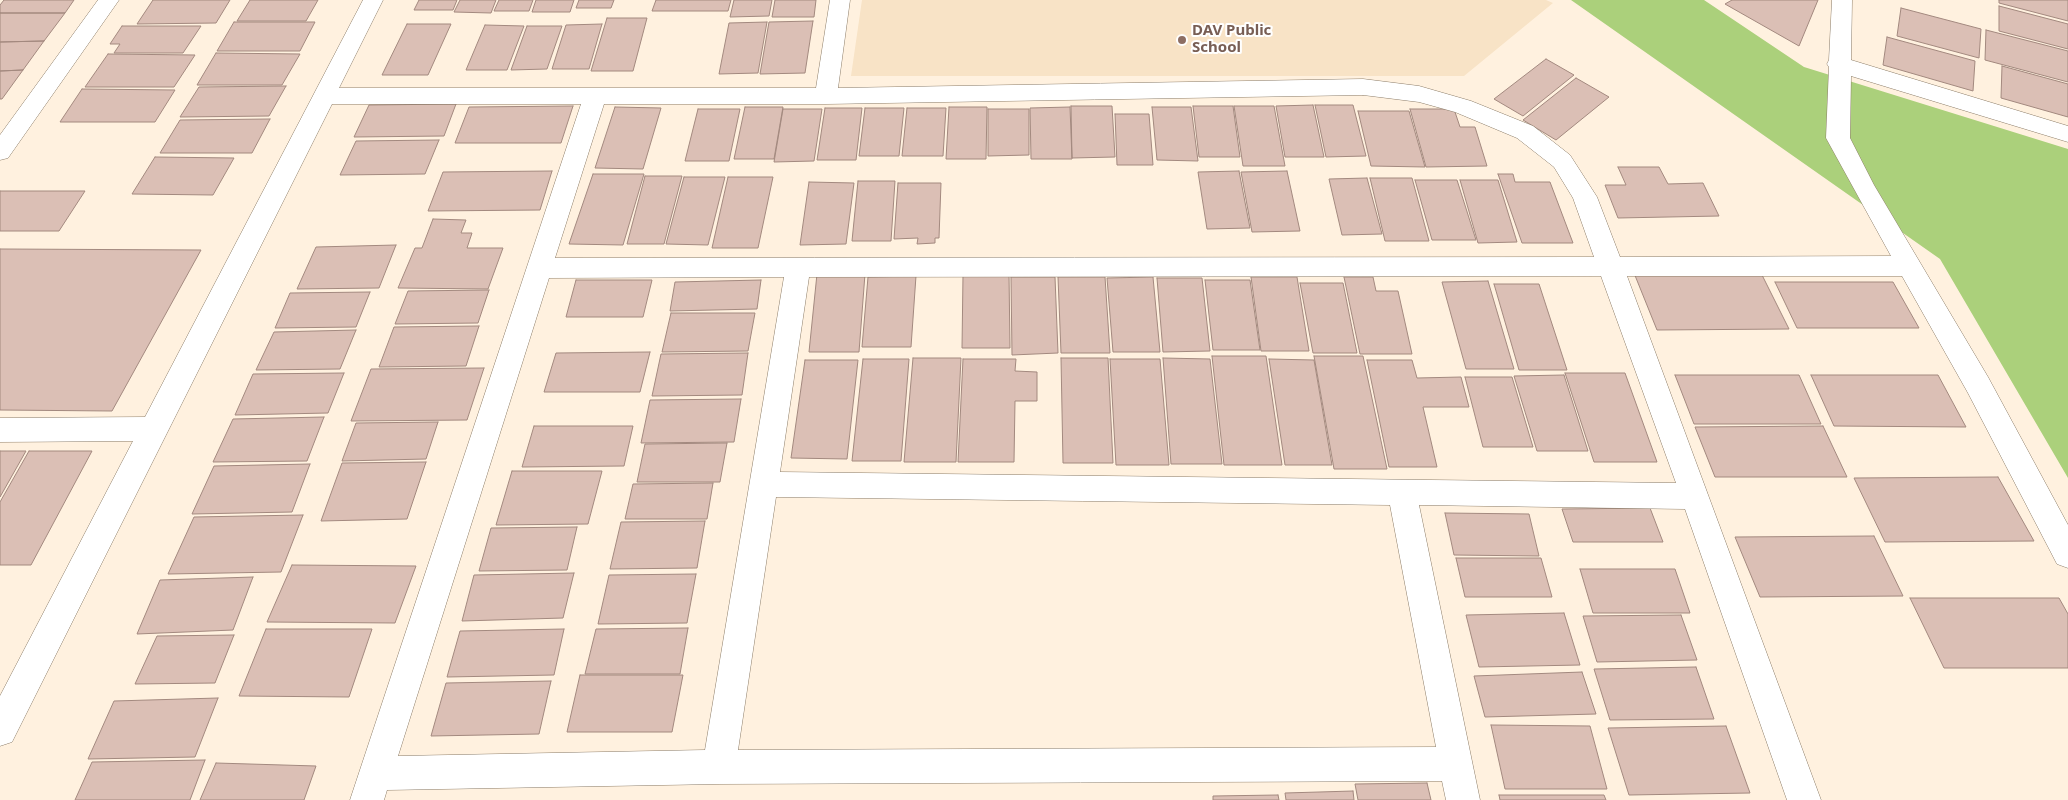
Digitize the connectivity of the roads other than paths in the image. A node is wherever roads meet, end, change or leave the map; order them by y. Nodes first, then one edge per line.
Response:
1 (110, 0) edge
2 (373, 0) edge
3 (840, 0) edge
4 (1842, 0) edge
5 (1838, 72) junction
6 (324, 96) junction
7 (595, 96) junction
8 (826, 96) junction
9 (2068, 134) edge
10 (0, 152) edge
11 (1908, 266) junction
12 (540, 268) junction
13 (798, 268) junction
14 (1610, 268) junction
15 (154, 429) junction
16 (0, 430) edge
17 (763, 484) junction
18 (1402, 492) junction
19 (1695, 496) junction
20 (2068, 554) edge
21 (0, 730) edge
22 (1456, 764) junction
23 (719, 766) junction
24 (372, 786) edge
25 (1463, 800) edge
26 (1804, 800) edge

1 - 10 street
2 - 6 street
3 - 8 street
4 - 5 street
5 - 9 street
5 - 11 street
6 - 7 street
6 - 15 street
7 - 8 street
7 - 12 street
8 - 14 street
11 - 14 street
11 - 20 street
12 - 13 street
12 - 24 street
13 - 14 street
13 - 17 street
14 - 19 street
15 - 16 street
15 - 21 street
17 - 18 street
17 - 23 street
18 - 19 street
18 - 22 street
19 - 26 street
22 - 23 street
22 - 25 street
23 - 24 street

